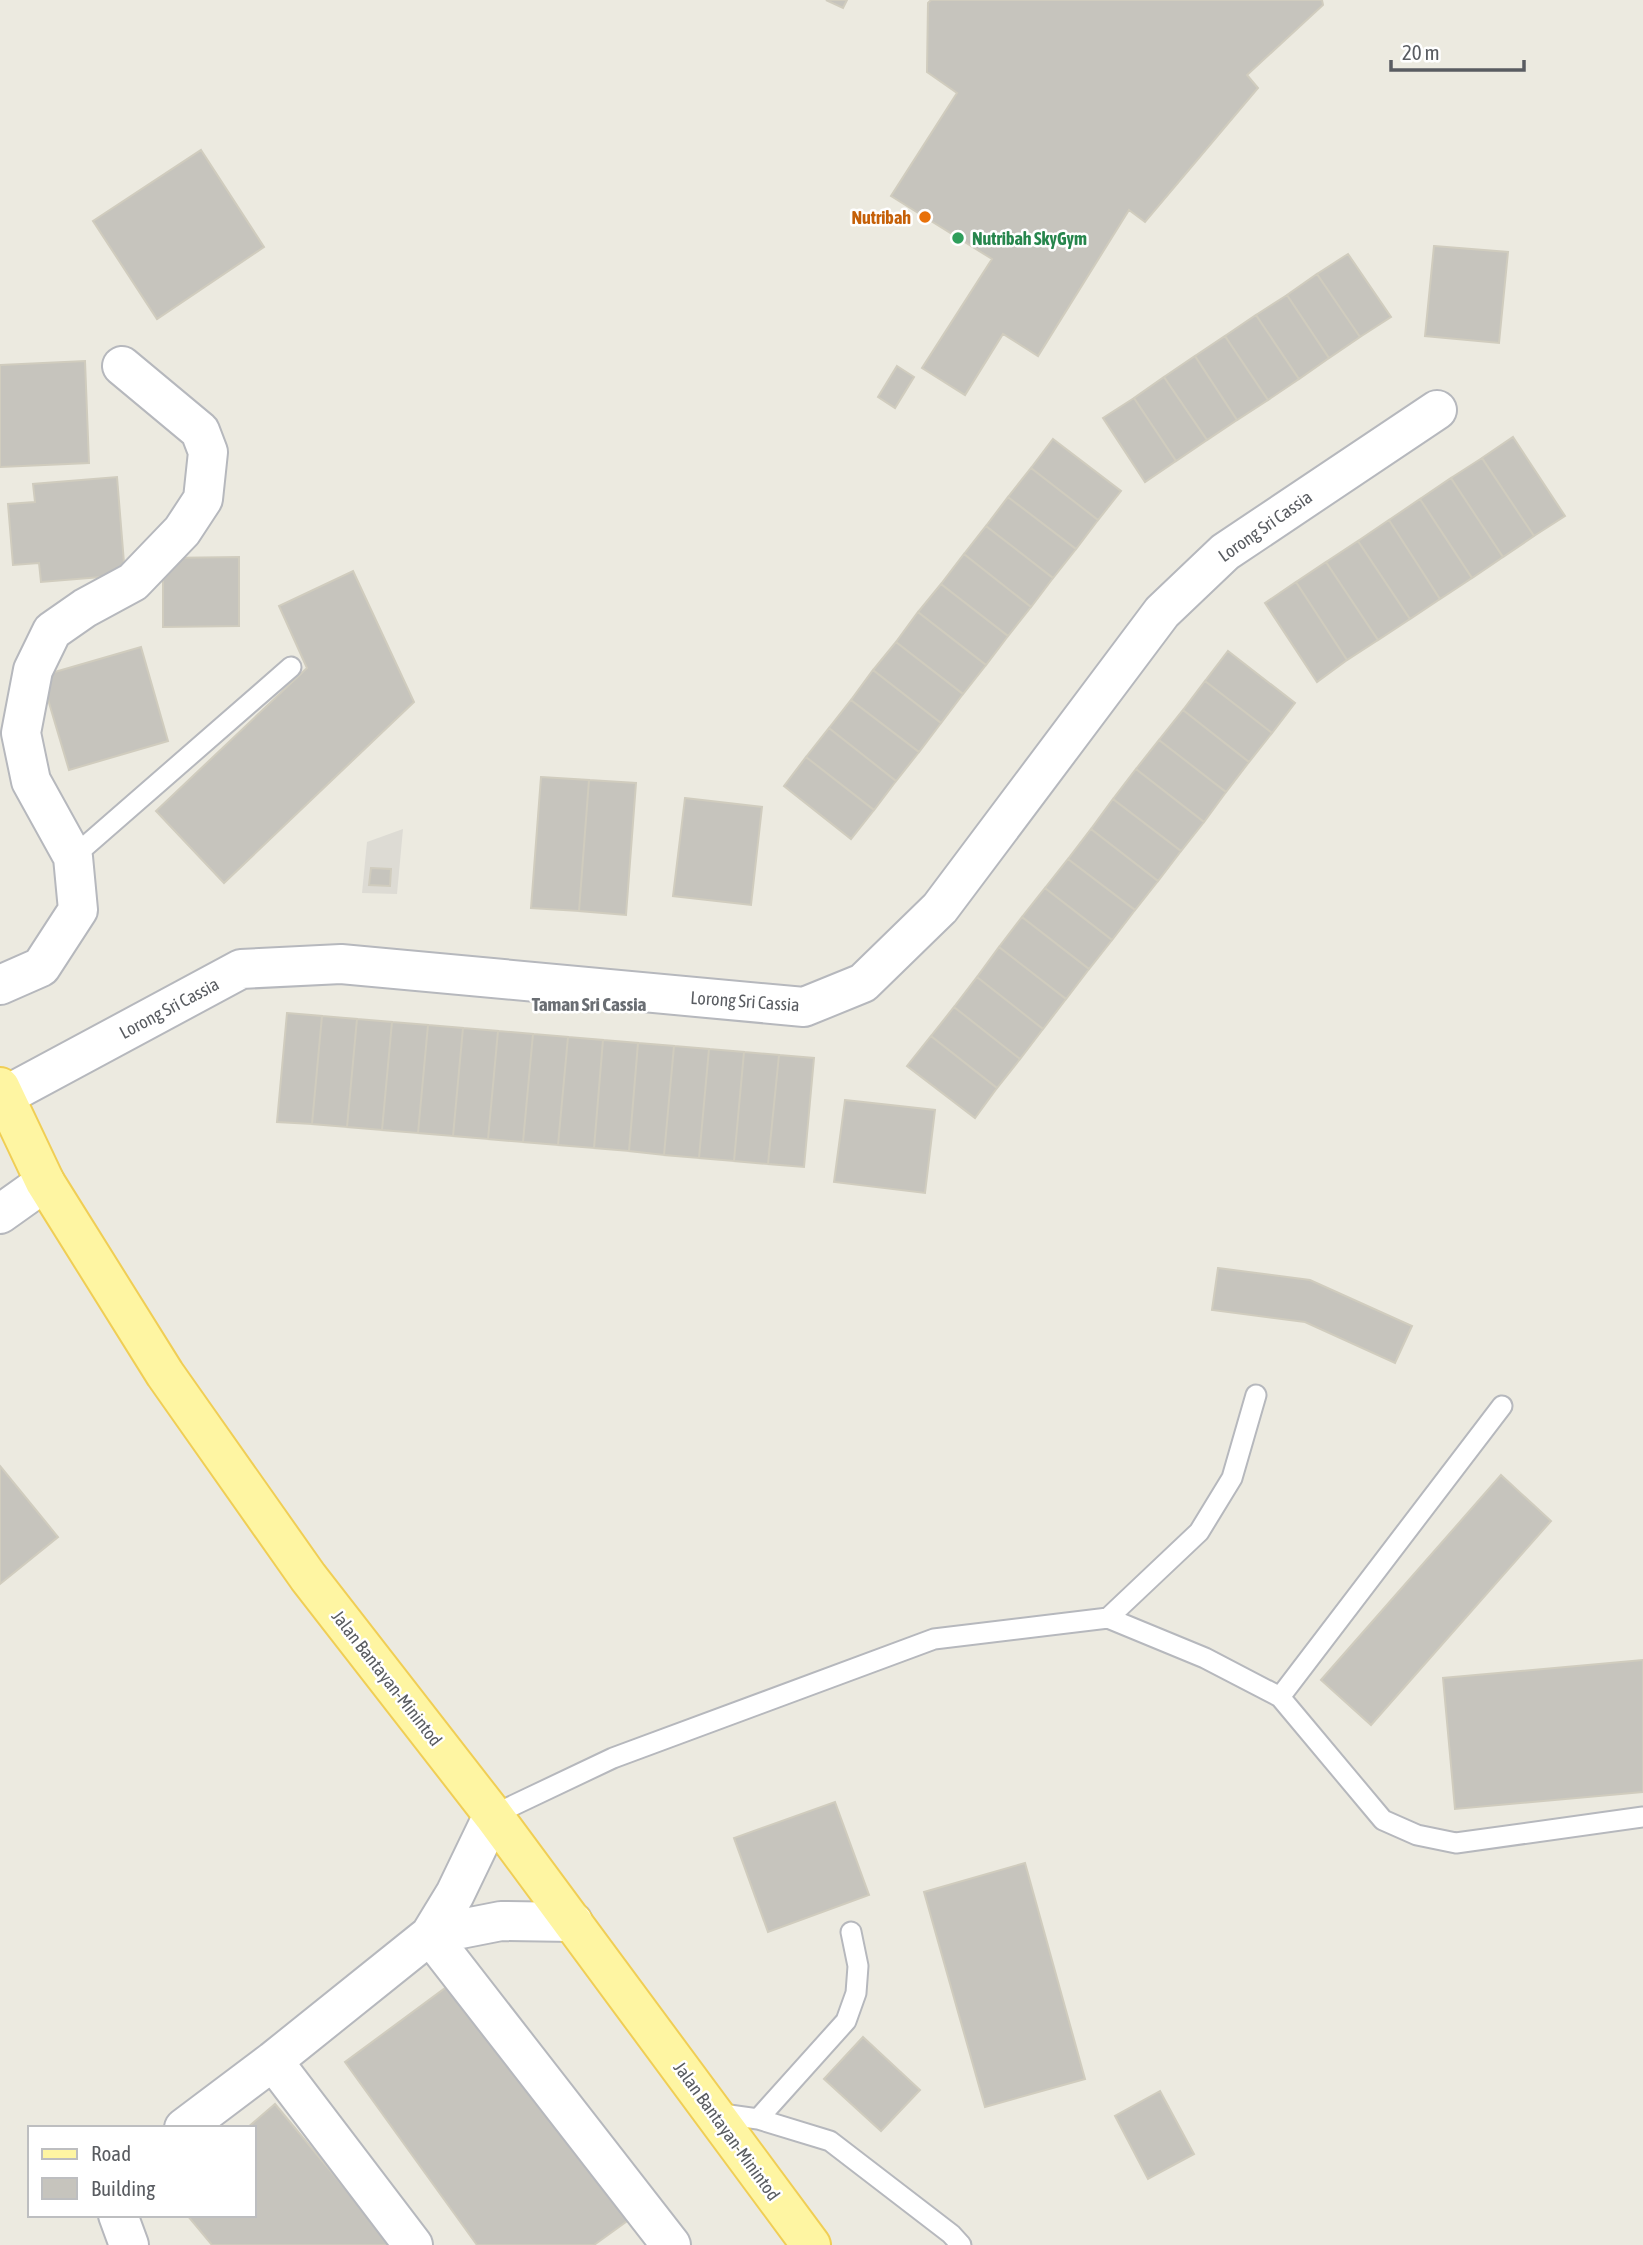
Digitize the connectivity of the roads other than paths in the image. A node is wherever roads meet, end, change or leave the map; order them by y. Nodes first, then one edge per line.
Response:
1 (122, 366) dead end
2 (1437, 410) dead end
3 (291, 667) dead end
4 (73, 857) junction
5 (0, 985) edge
6 (2, 1092) edge
7 (45, 1182) junction
8 (0, 1214) edge
9 (1256, 1395) dead end
10 (1502, 1406) dead end
11 (1108, 1618) junction
12 (1280, 1697) junction
13 (493, 1815) junction
14 (1643, 1817) edge
15 (573, 1923) junction
16 (851, 1932) dead end
17 (430, 1935) junction
18 (273, 2062) junction
19 (713, 2112) junction
20 (758, 2119) junction
21 (187, 2126) edge
22 (119, 2217) edge
23 (129, 2245) edge
24 (413, 2245) edge
25 (671, 2245) edge
26 (811, 2245) edge
27 (961, 2245) edge

1 - 4 street
2 - 6 street, Lorong Sri Cassia
3 - 4 lane
4 - 5 street
6 - 7 main road, Jalan Bantayan-Minintod
7 - 8 street
7 - 13 main road, Jalan Bantayan-Minintod
9 - 11 lane
10 - 12 lane
11 - 12 lane
11 - 13 lane
12 - 14 lane
13 - 15 main road, Jalan Bantayan-Minintod
13 - 17 street
15 - 17 street
15 - 19 main road, Jalan Bantayan-Minintod
16 - 20 lane
17 - 18 street
17 - 25 street
18 - 21 street
18 - 24 street
19 - 20 lane
19 - 26 main road, Jalan Bantayan-Minintod
20 - 27 lane
22 - 23 street

